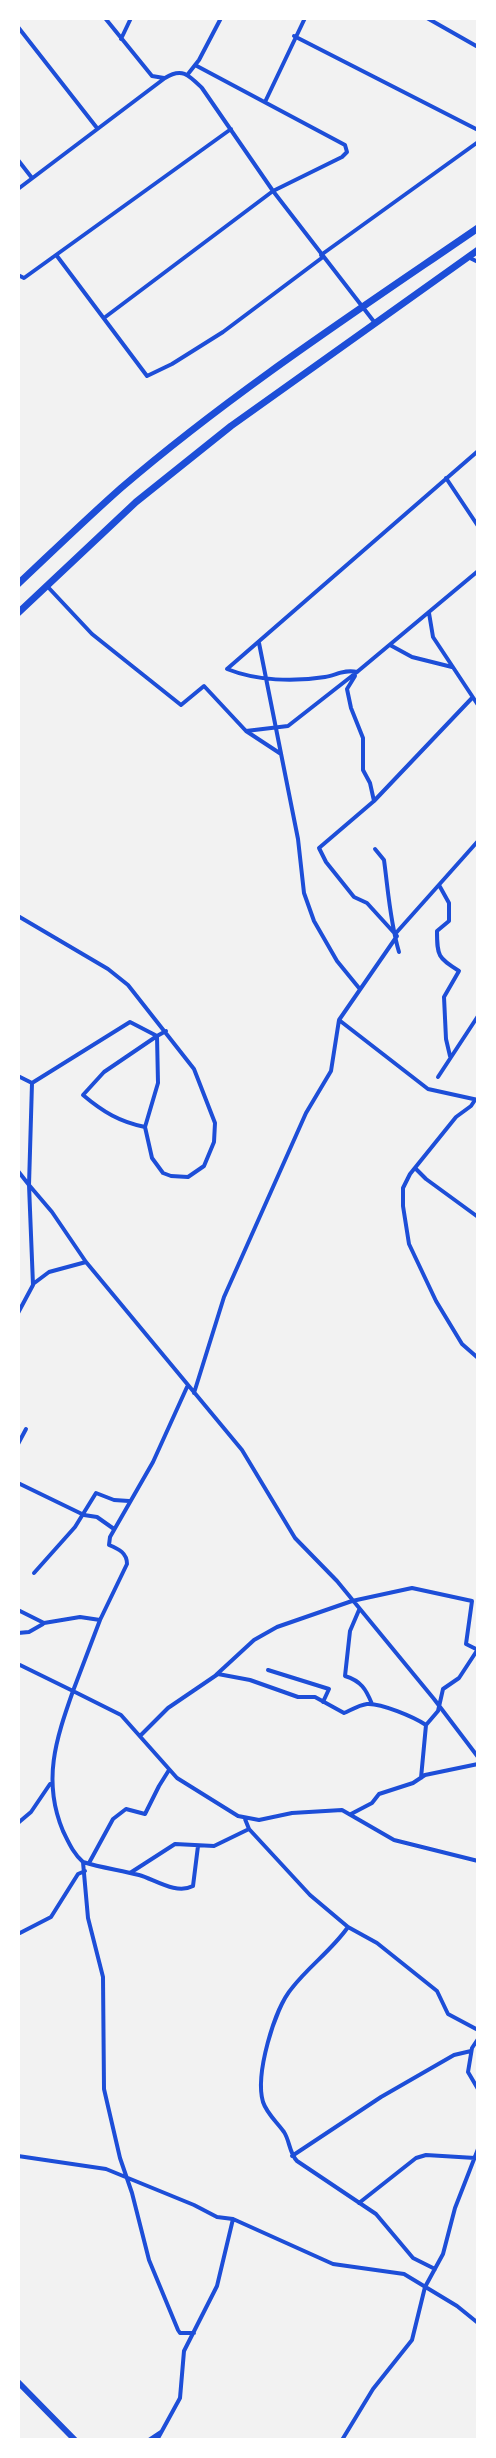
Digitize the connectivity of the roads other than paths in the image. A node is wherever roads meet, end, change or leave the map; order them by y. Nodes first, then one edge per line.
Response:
1 (105, 18) edge
2 (131, 18) edge
3 (221, 18) edge
4 (305, 18) edge
5 (427, 18) edge
6 (18, 27) edge
7 (294, 36) junction
8 (121, 39) junction
9 (478, 47) edge
10 (195, 65) junction
11 (188, 74) junction
12 (165, 78) junction
13 (265, 102) junction
14 (97, 128) junction
15 (231, 129) junction
16 (478, 130) edge
17 (478, 142) edge
18 (18, 160) edge
19 (32, 178) junction
20 (18, 189) edge
21 (273, 191) junction
22 (478, 228) edge
23 (478, 250) edge
24 (57, 256) junction
25 (322, 256) junction
26 (468, 257) junction
27 (478, 262) edge
28 (18, 276) edge
29 (361, 308) junction
30 (104, 318) junction
31 (375, 323) junction
32 (478, 450) edge
33 (446, 478) junction
34 (478, 526) edge
35 (478, 571) edge
36 (18, 584) edge
37 (46, 585) junction
38 (429, 612) junction
39 (18, 613) edge
40 (259, 642) junction
41 (390, 645) junction
42 (452, 667) junction
43 (357, 672) junction
44 (266, 678) junction
45 (472, 698) junction
46 (478, 705) edge
47 (276, 727) junction
48 (246, 731) junction
49 (281, 754) junction
50 (374, 801) junction
51 (478, 841) edge
52 (375, 849) dead end
53 (439, 885) junction
54 (18, 916) edge
55 (397, 934) junction
56 (399, 952) dead end
57 (359, 988) junction
58 (478, 1016) edge
59 (339, 1020) junction
60 (166, 1031) junction
61 (157, 1035) junction
62 (450, 1056) junction
63 (18, 1076) edge
64 (438, 1077) dead end
65 (32, 1083) junction
66 (476, 1100) edge
67 (146, 1127) junction
68 (416, 1168) junction
69 (18, 1171) edge
70 (29, 1185) junction
71 (478, 1217) edge
72 (86, 1262) junction
73 (33, 1285) junction
74 (18, 1313) edge
75 (478, 1358) edge
76 (187, 1387) junction
77 (193, 1393) junction
78 (26, 1429) dead end
79 (18, 1444) edge
80 (18, 1484) edge
81 (129, 1501) junction
82 (84, 1515) junction
83 (114, 1530) junction
84 (34, 1573) dead end
85 (352, 1601) junction
86 (18, 1610) edge
87 (359, 1610) junction
88 (100, 1620) junction
89 (44, 1623) junction
90 (18, 1632) edge
91 (478, 1650) edge
92 (20, 1665) dead end
93 (268, 1670) dead end
94 (216, 1675) junction
95 (73, 1691) junction
96 (323, 1702) junction
97 (372, 1704) junction
98 (440, 1707) junction
99 (426, 1725) junction
100 (141, 1735) junction
101 (478, 1757) edge
102 (478, 1764) edge
103 (169, 1770) junction
104 (421, 1778) junction
105 (51, 1784) junction
106 (351, 1814) junction
107 (245, 1819) junction
108 (18, 1823) edge
109 (249, 1829) junction
110 (198, 1846) junction
111 (478, 1861) edge
112 (86, 1863) junction
113 (85, 1871) junction
114 (129, 1874) junction
115 (348, 1927) junction
116 (18, 1934) edge
117 (478, 2030) edge
118 (478, 2039) edge
119 (471, 2051) junction
120 (478, 2089) edge
121 (478, 2150) edge
122 (18, 2156) edge
123 (292, 2156) junction
124 (475, 2158) junction
125 (126, 2178) junction
126 (359, 2203) junction
127 (233, 2219) junction
128 (435, 2269) junction
129 (425, 2287) junction
130 (478, 2323) edge
131 (194, 2333) junction
132 (18, 2382) edge
133 (162, 2432) junction
134 (75, 2440) edge
135 (149, 2440) edge
136 (157, 2440) edge
137 (342, 2440) edge

1 - 8 street
2 - 8 street
3 - 10 street
4 - 7 street
5 - 9 street
6 - 14 street
7 - 13 street
7 - 16 street
8 - 12 street
10 - 11 street
10 - 13 street
11 - 12 street
11 - 15 street
12 - 14 street
13 - 21 street
14 - 19 street
15 - 21 street
15 - 24 street
17 - 25 street
18 - 19 street
19 - 20 street
21 - 25 street
21 - 30 street
22 - 29 highway
23 - 26 highway
24 - 28 street
24 - 30 street
25 - 29 street
25 - 30 street
26 - 27 street
26 - 31 highway
29 - 31 street
29 - 36 highway
31 - 37 highway
32 - 33 street
33 - 34 street
33 - 40 street
35 - 38 street
37 - 39 highway
37 - 48 street
38 - 41 street
38 - 42 street
40 - 44 street
40 - 44 street
41 - 42 street
41 - 43 street
42 - 45 street
43 - 44 street
43 - 47 street
43 - 50 street
44 - 47 street
45 - 46 street
45 - 50 street
47 - 48 street
47 - 49 street
48 - 49 street
49 - 57 street
50 - 55 street
51 - 53 street
52 - 55 street
53 - 55 street
53 - 62 street
54 - 60 street
55 - 56 street
55 - 57 street
57 - 59 street
58 - 62 street
59 - 66 street
59 - 77 street
60 - 61 street
60 - 67 street
61 - 65 street
61 - 67 street
61 - 67 street
62 - 64 street
63 - 65 street
65 - 70 street
66 - 68 street
68 - 71 street
68 - 75 street
69 - 70 street
70 - 72 street
70 - 73 street
72 - 73 street
72 - 76 street
73 - 74 street
76 - 77 street
76 - 81 street
77 - 85 street
78 - 79 street
80 - 82 street
81 - 82 street
81 - 83 street
82 - 83 street
82 - 84 street
83 - 88 street
85 - 87 street
85 - 91 street
85 - 94 street
86 - 89 street
87 - 97 street
87 - 98 street
88 - 89 street
88 - 95 street
89 - 90 street
91 - 98 street
92 - 95 street
93 - 96 street
94 - 96 street
94 - 100 street
95 - 100 street
95 - 105 street
96 - 97 street
97 - 99 street
98 - 99 street
98 - 101 street
99 - 104 street
100 - 103 street
102 - 104 street
103 - 107 street
103 - 112 street
104 - 106 street
105 - 108 street
105 - 112 street
106 - 107 street
106 - 111 street
107 - 109 street
109 - 110 street
109 - 115 street
110 - 114 street
110 - 114 street
112 - 113 street
112 - 114 street
113 - 116 street
113 - 125 street
115 - 117 street
115 - 123 street
118 - 119 street
119 - 120 street
119 - 123 street
121 - 124 street
122 - 125 street
123 - 126 street
124 - 126 street
124 - 128 street
125 - 127 street
125 - 131 street
126 - 128 street
127 - 129 street
127 - 131 street
128 - 129 street
129 - 130 street
129 - 137 street
131 - 133 street
132 - 134 main road
133 - 135 street
133 - 136 street

